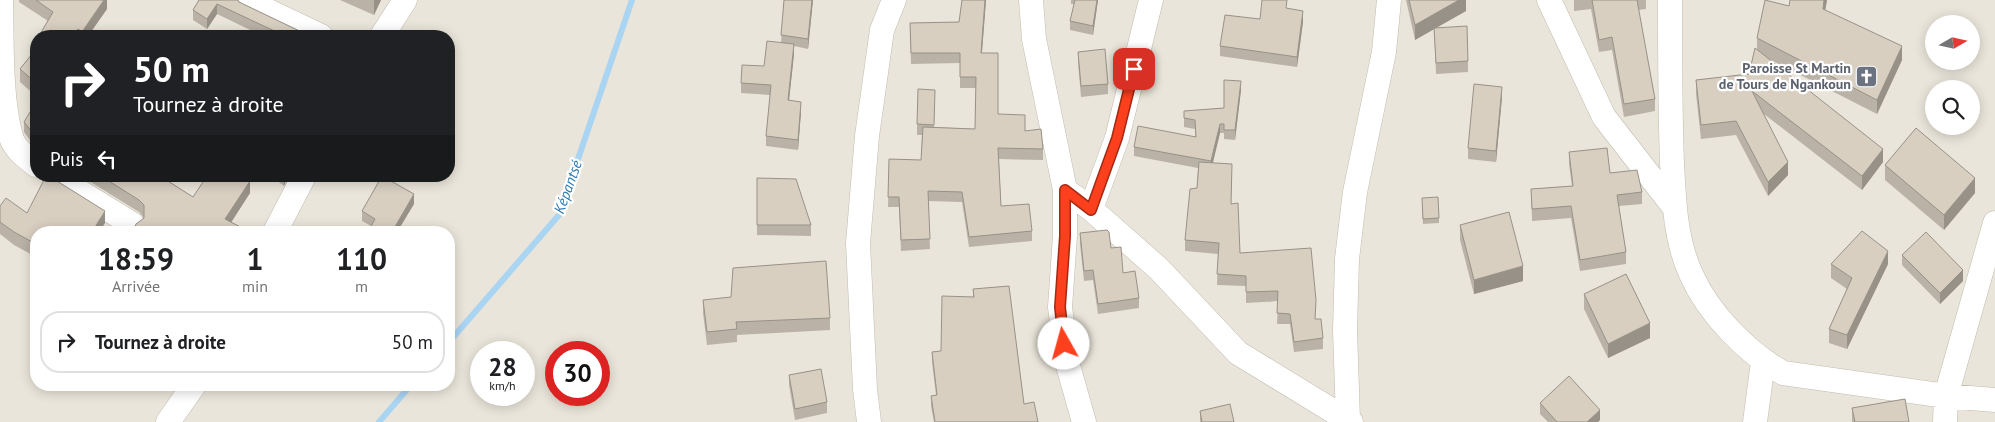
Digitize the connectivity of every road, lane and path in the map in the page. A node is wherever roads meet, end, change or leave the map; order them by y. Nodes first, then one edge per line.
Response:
1 (1, 0) edge
2 (245, 0) edge
3 (405, 0) edge
4 (894, 0) edge
5 (1031, 0) edge
6 (1152, 0) edge
7 (1389, 0) edge
8 (1549, 0) edge
9 (1670, 0) edge
10 (308, 30) edge
11 (386, 30) edge
12 (30, 160) edge
13 (64, 182) edge
14 (301, 182) edge
15 (1065, 190) junction
16 (1674, 207) junction
17 (1091, 210) junction
18 (1995, 223) edge
19 (132, 224) dead end
20 (278, 226) edge
21 (1763, 362) junction
22 (190, 391) edge
23 (1946, 396) junction
24 (1995, 400) edge
25 (1349, 421) edge
26 (168, 422) edge
27 (869, 422) edge
28 (1084, 422) edge
29 (1755, 422) edge
30 (1945, 422) edge

1 - 12 street
2 - 10 street
3 - 11 street
4 - 27 street
5 - 15 street
6 - 17 street
7 - 25 street
8 - 16 street
9 - 16 street
13 - 19 street
14 - 20 street
15 - 17 street
15 - 28 street
16 - 21 street
17 - 25 street
18 - 23 street
21 - 23 street
21 - 29 street
22 - 26 street
23 - 24 street
23 - 30 street

